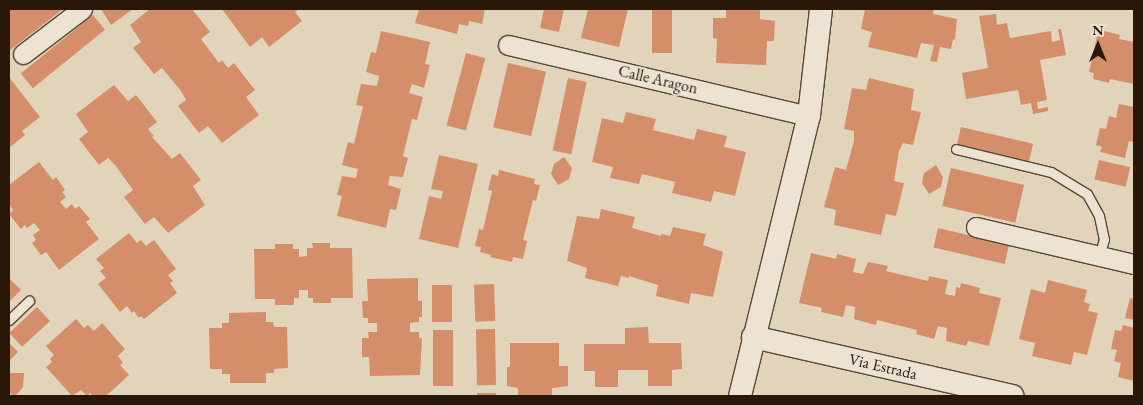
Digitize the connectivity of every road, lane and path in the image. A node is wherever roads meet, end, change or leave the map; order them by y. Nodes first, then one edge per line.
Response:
1 (82, 9) edge
2 (821, 9) edge
3 (508, 45) dead end
4 (23, 54) dead end
5 (809, 116) junction
6 (956, 149) dead end
7 (976, 227) dead end
8 (1098, 256) junction
9 (1134, 264) edge
10 (29, 301) dead end
11 (9, 320) edge
12 (753, 337) junction
13 (740, 396) edge
14 (1012, 396) edge

1 - 4 street
2 - 5 street
3 - 5 street, Calle Aragon
5 - 12 street
6 - 8 lane
7 - 8 street
8 - 9 street
10 - 11 lane
12 - 13 street
12 - 14 street, Via Estrada

